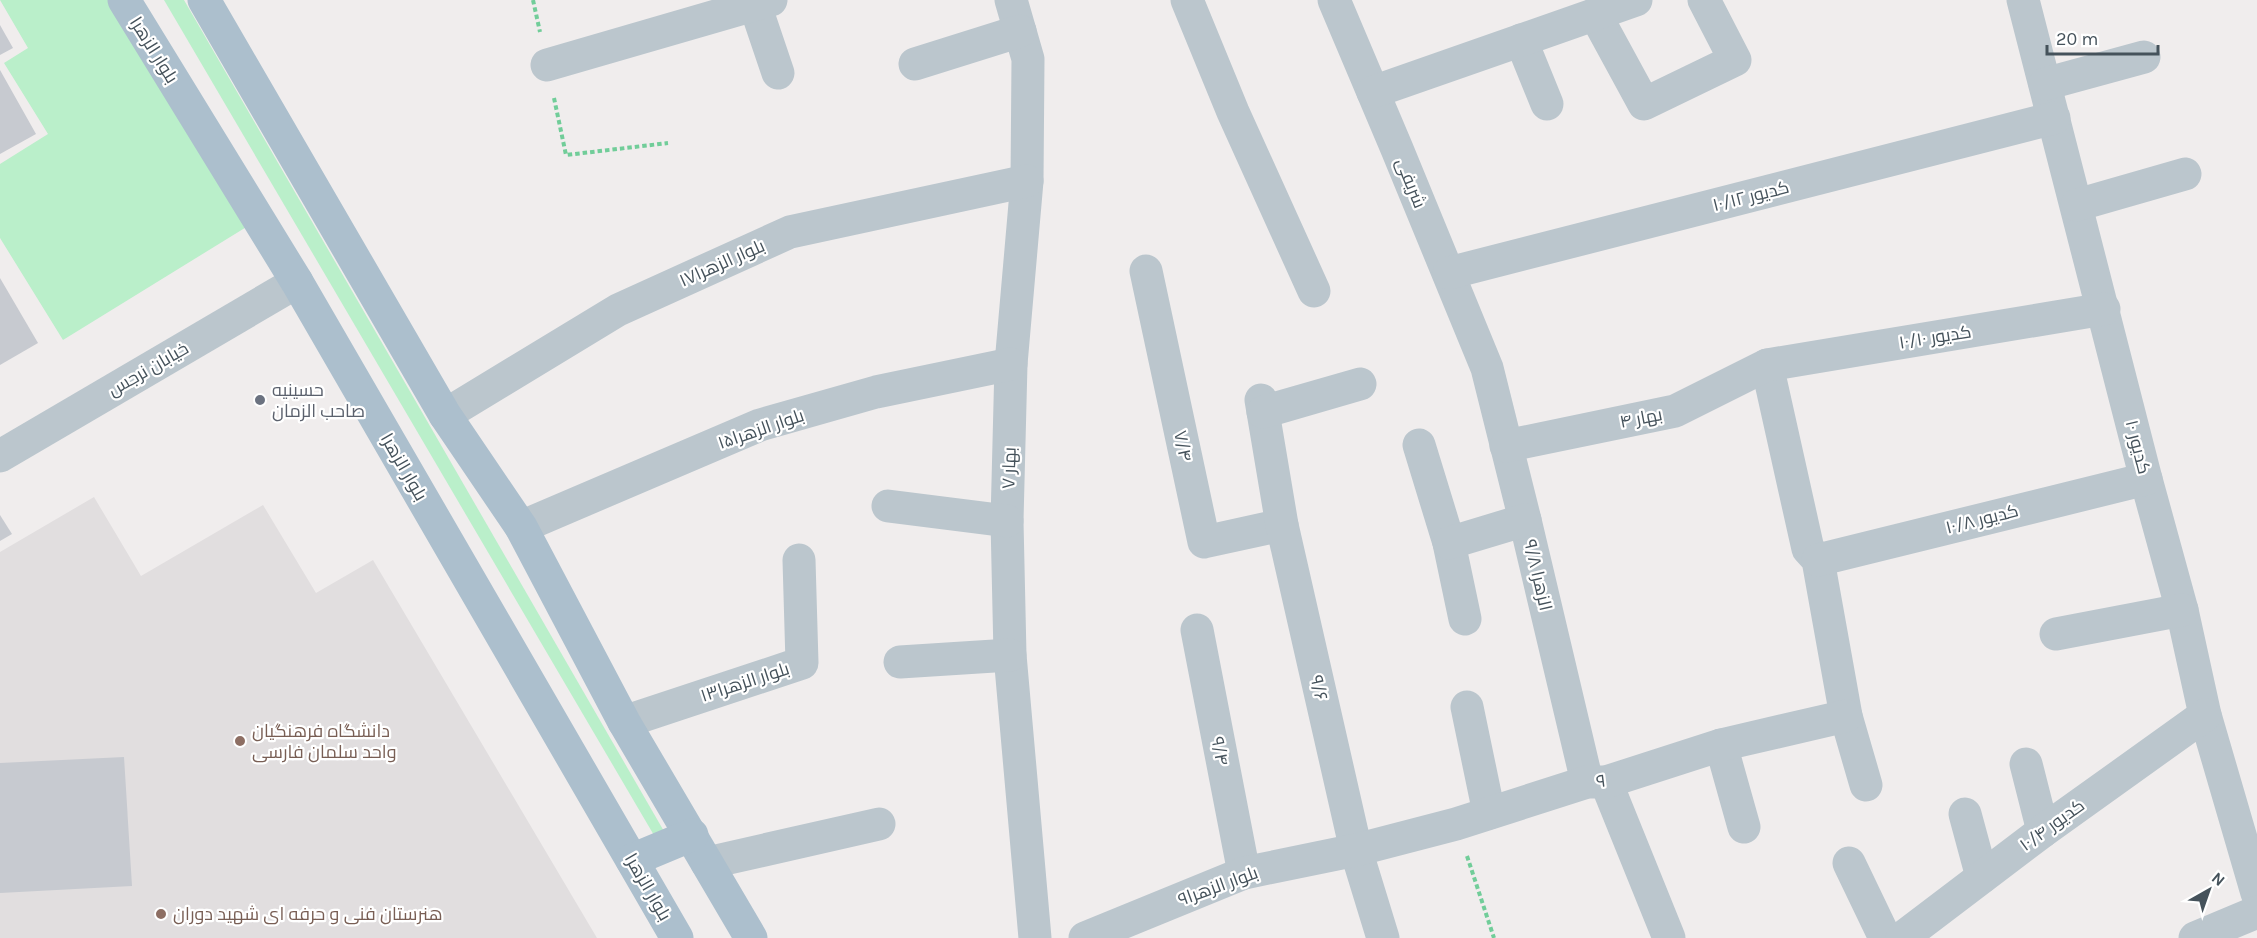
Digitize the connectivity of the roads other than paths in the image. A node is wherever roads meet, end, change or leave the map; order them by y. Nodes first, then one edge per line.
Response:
1 (124, 0) edge
2 (204, 0) edge
3 (1011, 0) edge
4 (1187, 0) edge
5 (1334, 0) edge
6 (1636, 0) edge
7 (1704, 0) edge
8 (2023, 0) edge
9 (763, 2) edge
10 (1595, 14) junction
11 (1020, 31) junction
12 (1521, 40) junction
13 (2144, 57) dead end
14 (915, 64) dead end
15 (547, 65) road end
16 (778, 73) dead end
17 (2045, 84) junction
18 (1373, 92) junction
19 (1547, 104) dead end
20 (2054, 118) junction
21 (2185, 174) dead end
22 (1027, 181) junction
23 (2077, 206) junction
24 (1146, 271) dead end
25 (1449, 273) junction
26 (297, 282) junction
27 (1314, 291) dead end
28 (2104, 309) junction
29 (1011, 364) junction
30 (1767, 365) junction
31 (1486, 368) joint
32 (1360, 384) dead end
33 (445, 415) junction
34 (1419, 445) dead end
35 (1506, 446) junction
36 (0, 456) edge
37 (2146, 479) junction
38 (888, 506) dead end
39 (1525, 520) junction
40 (1007, 521) junction
41 (1282, 525) junction
42 (521, 527) junction
43 (1449, 543) junction
44 (799, 560) dead end
45 (1818, 560) junction
46 (2182, 610) junction
47 (1465, 619) dead end
48 (1197, 630) dead end
49 (2056, 634) dead end
50 (1010, 655) junction
51 (900, 662) dead end
52 (1467, 707) dead end
53 (2205, 715) junction
54 (1846, 716) junction
55 (624, 722) junction
56 (1721, 745) junction
57 (2026, 764) dead end
58 (1596, 782) junction
59 (1866, 785) dead end
60 (1489, 813) junction
61 (1965, 814) dead end
62 (879, 824) dead end
63 (1744, 827) dead end
64 (2043, 831) junction
65 (700, 849) junction
66 (1356, 850) junction
67 (632, 860) junction
68 (1849, 862) dead end
69 (1244, 873) junction
70 (1982, 877) junction
71 (2257, 893) edge
72 (2257, 912) edge
73 (1917, 934) edge
74 (677, 938) edge
75 (751, 938) edge
76 (1035, 938) edge
77 (1085, 938) edge
78 (1383, 938) edge
79 (1668, 938) edge
80 (1885, 938) edge
81 (2194, 938) edge

1 - 26 main road, بلوار الزهرا
2 - 33 main road
3 - 11 street, بهار ۷
4 - 27 street
5 - 18 street, شریفی
6 - 10 street
7 - 10 street
8 - 17 street, کدیور ۱۰
9 - 15 street
9 - 16 street
10 - 12 street
11 - 14 street
11 - 22 street, بهار ۷
12 - 18 street
12 - 19 street
13 - 17 street
17 - 20 street, کدیور ۱۰
18 - 25 street, شریفی
20 - 23 street, کدیور ۱۰
20 - 25 street, کدیور ۱۰/۱۲
21 - 23 street
22 - 29 street, بهار ۷
22 - 33 street, بلوار الزهرا۱۷
23 - 28 street, کدیور ۱۰
24 - 41 street, ۷/۴
25 - 31 street, شریفی
26 - 36 street, خیابان نرجس
26 - 67 main road, بلوار الزهرا
28 - 30 street, کدیور ۱۰/۱۰
28 - 37 street, کدیور ۱۰
29 - 40 street, بهار ۷
29 - 42 street, بلوار الزهرا۱۵
30 - 35 street, بهار ۴
30 - 45 street
31 - 35 street, الزهرا ۹/۸
32 - 41 street, ۹/۶
33 - 42 main road
34 - 43 street
35 - 39 street, الزهرا ۹/۸
37 - 45 street, کدیور ۱۰/۸
37 - 46 street, کدیور ۱۰
38 - 40 street
39 - 43 street
39 - 58 street, الزهرا ۹/۸
40 - 50 street, بهار ۷
41 - 66 street, ۹/۶
42 - 55 main road
43 - 47 street
44 - 55 street, بلوار الزهرا۱۳
45 - 54 street
46 - 49 street
46 - 53 street, کدیور ۱۰
48 - 69 street, ۹/۴
50 - 51 street
50 - 76 street, بهار ۷
52 - 60 street
53 - 64 street, کدیور ۱۰/۴
53 - 71 street, کدیور ۱۰
54 - 56 street, ۹
54 - 59 street
55 - 65 main road
56 - 58 street, ۹
56 - 63 street
57 - 64 street
58 - 60 street, ۹
58 - 79 street, الزهرا ۹/۸
60 - 66 street, ۹
61 - 70 street
62 - 65 street
64 - 70 street, کدیور ۱۰/۴
65 - 67 main road
65 - 75 main road
66 - 69 street, بلوار الزهرا۹
66 - 78 street, ۹/۶
67 - 74 main road, بلوار الزهرا
68 - 80 street
69 - 77 street, بلوار الزهرا۹
70 - 73 street, کدیور ۱۰/۴
72 - 81 street

